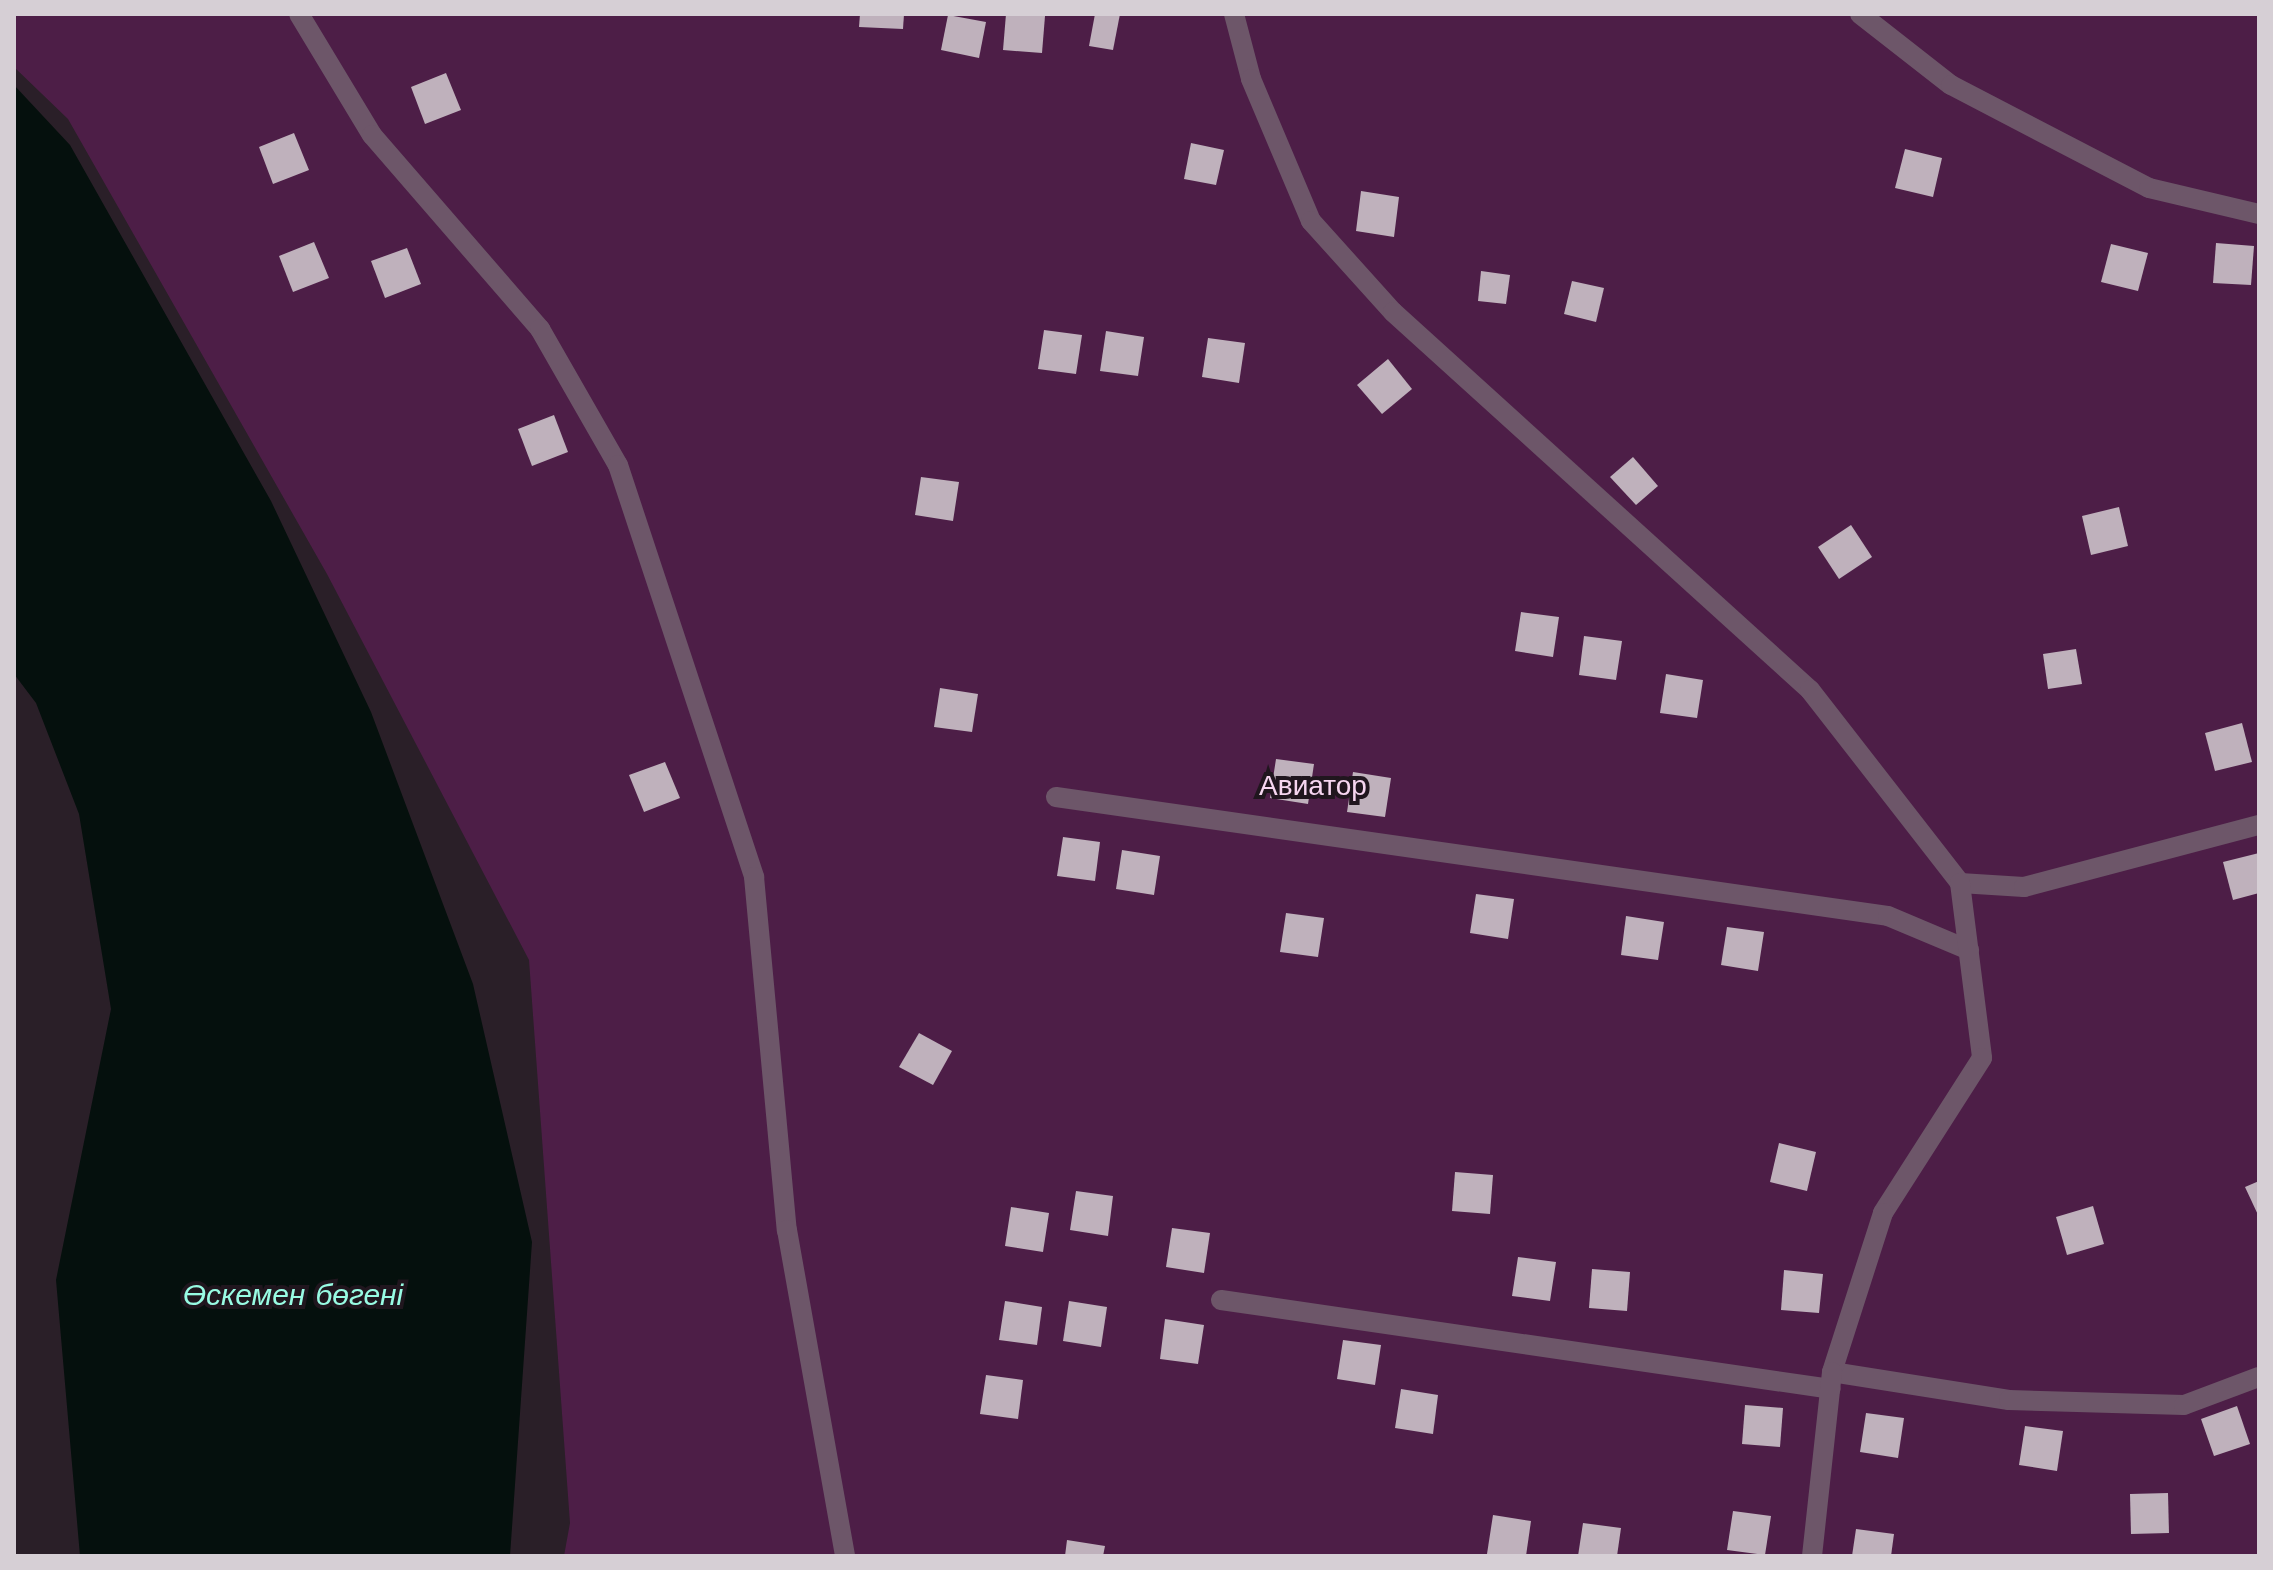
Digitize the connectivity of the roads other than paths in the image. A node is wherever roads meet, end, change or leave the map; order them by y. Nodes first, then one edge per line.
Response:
1 (299, 14) edge
2 (1234, 14) edge
3 (1860, 14) edge
4 (2259, 214) edge
5 (1056, 797) dead end
6 (2259, 825) edge
7 (1960, 883) junction
8 (1969, 950) junction
9 (1221, 1300) dead end
10 (2259, 1377) edge
11 (1832, 1380) junction
12 (845, 1556) edge
13 (1812, 1556) edge

1 - 12 street
2 - 7 street
3 - 4 street
5 - 8 street
6 - 7 street
7 - 8 street
8 - 11 street
9 - 11 street
10 - 11 street
11 - 13 street

